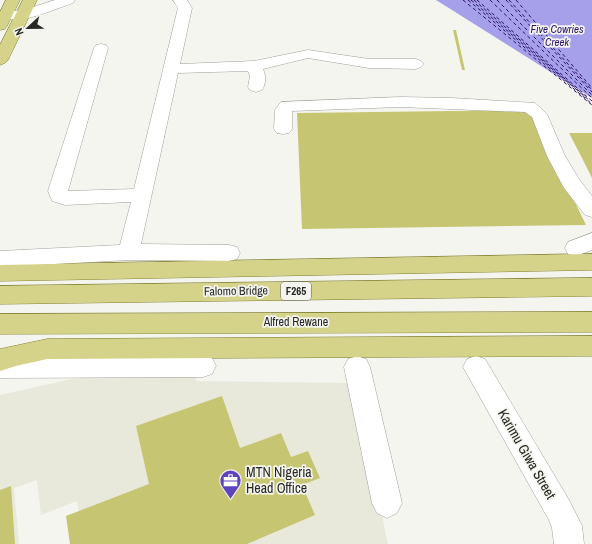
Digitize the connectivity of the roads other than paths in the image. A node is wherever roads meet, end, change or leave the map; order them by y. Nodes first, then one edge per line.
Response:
1 (14, 0) edge
2 (30, 0) edge
3 (68, 0) edge
4 (180, 0) edge
5 (25, 14) junction
6 (2, 23) edge
7 (101, 48) dead end
8 (0, 60) edge
9 (416, 64) dead end
10 (254, 66) junction
11 (170, 69) junction
12 (256, 87) dead end
13 (283, 129) dead end
14 (142, 195) junction
15 (592, 210) edge
16 (129, 252) junction
17 (229, 253) dead end
18 (0, 259) edge
19 (592, 262) edge
20 (0, 273) edge
21 (592, 287) edge
22 (0, 295) edge
23 (592, 322) edge
24 (0, 324) edge
25 (592, 346) edge
26 (0, 360) edge
27 (203, 366) dead end
28 (0, 367) edge
29 (357, 367) dead end
30 (476, 367) dead end
31 (387, 503) dead end
32 (569, 544) edge

1 - 6 main road
2 - 5 main road
3 - 5 street
4 - 11 street
5 - 6 street
5 - 8 main road
7 - 14 street
9 - 10 street
10 - 11 street
10 - 12 street
11 - 14 street
13 - 15 street
14 - 16 street
16 - 17 street
16 - 18 street
19 - 20 main road
21 - 22 main road, Falomo Bridge / F265
23 - 24 main road, Alfred Rewane
25 - 26 main road
27 - 28 street
29 - 31 street
30 - 32 street, Karimu Giwa Street

